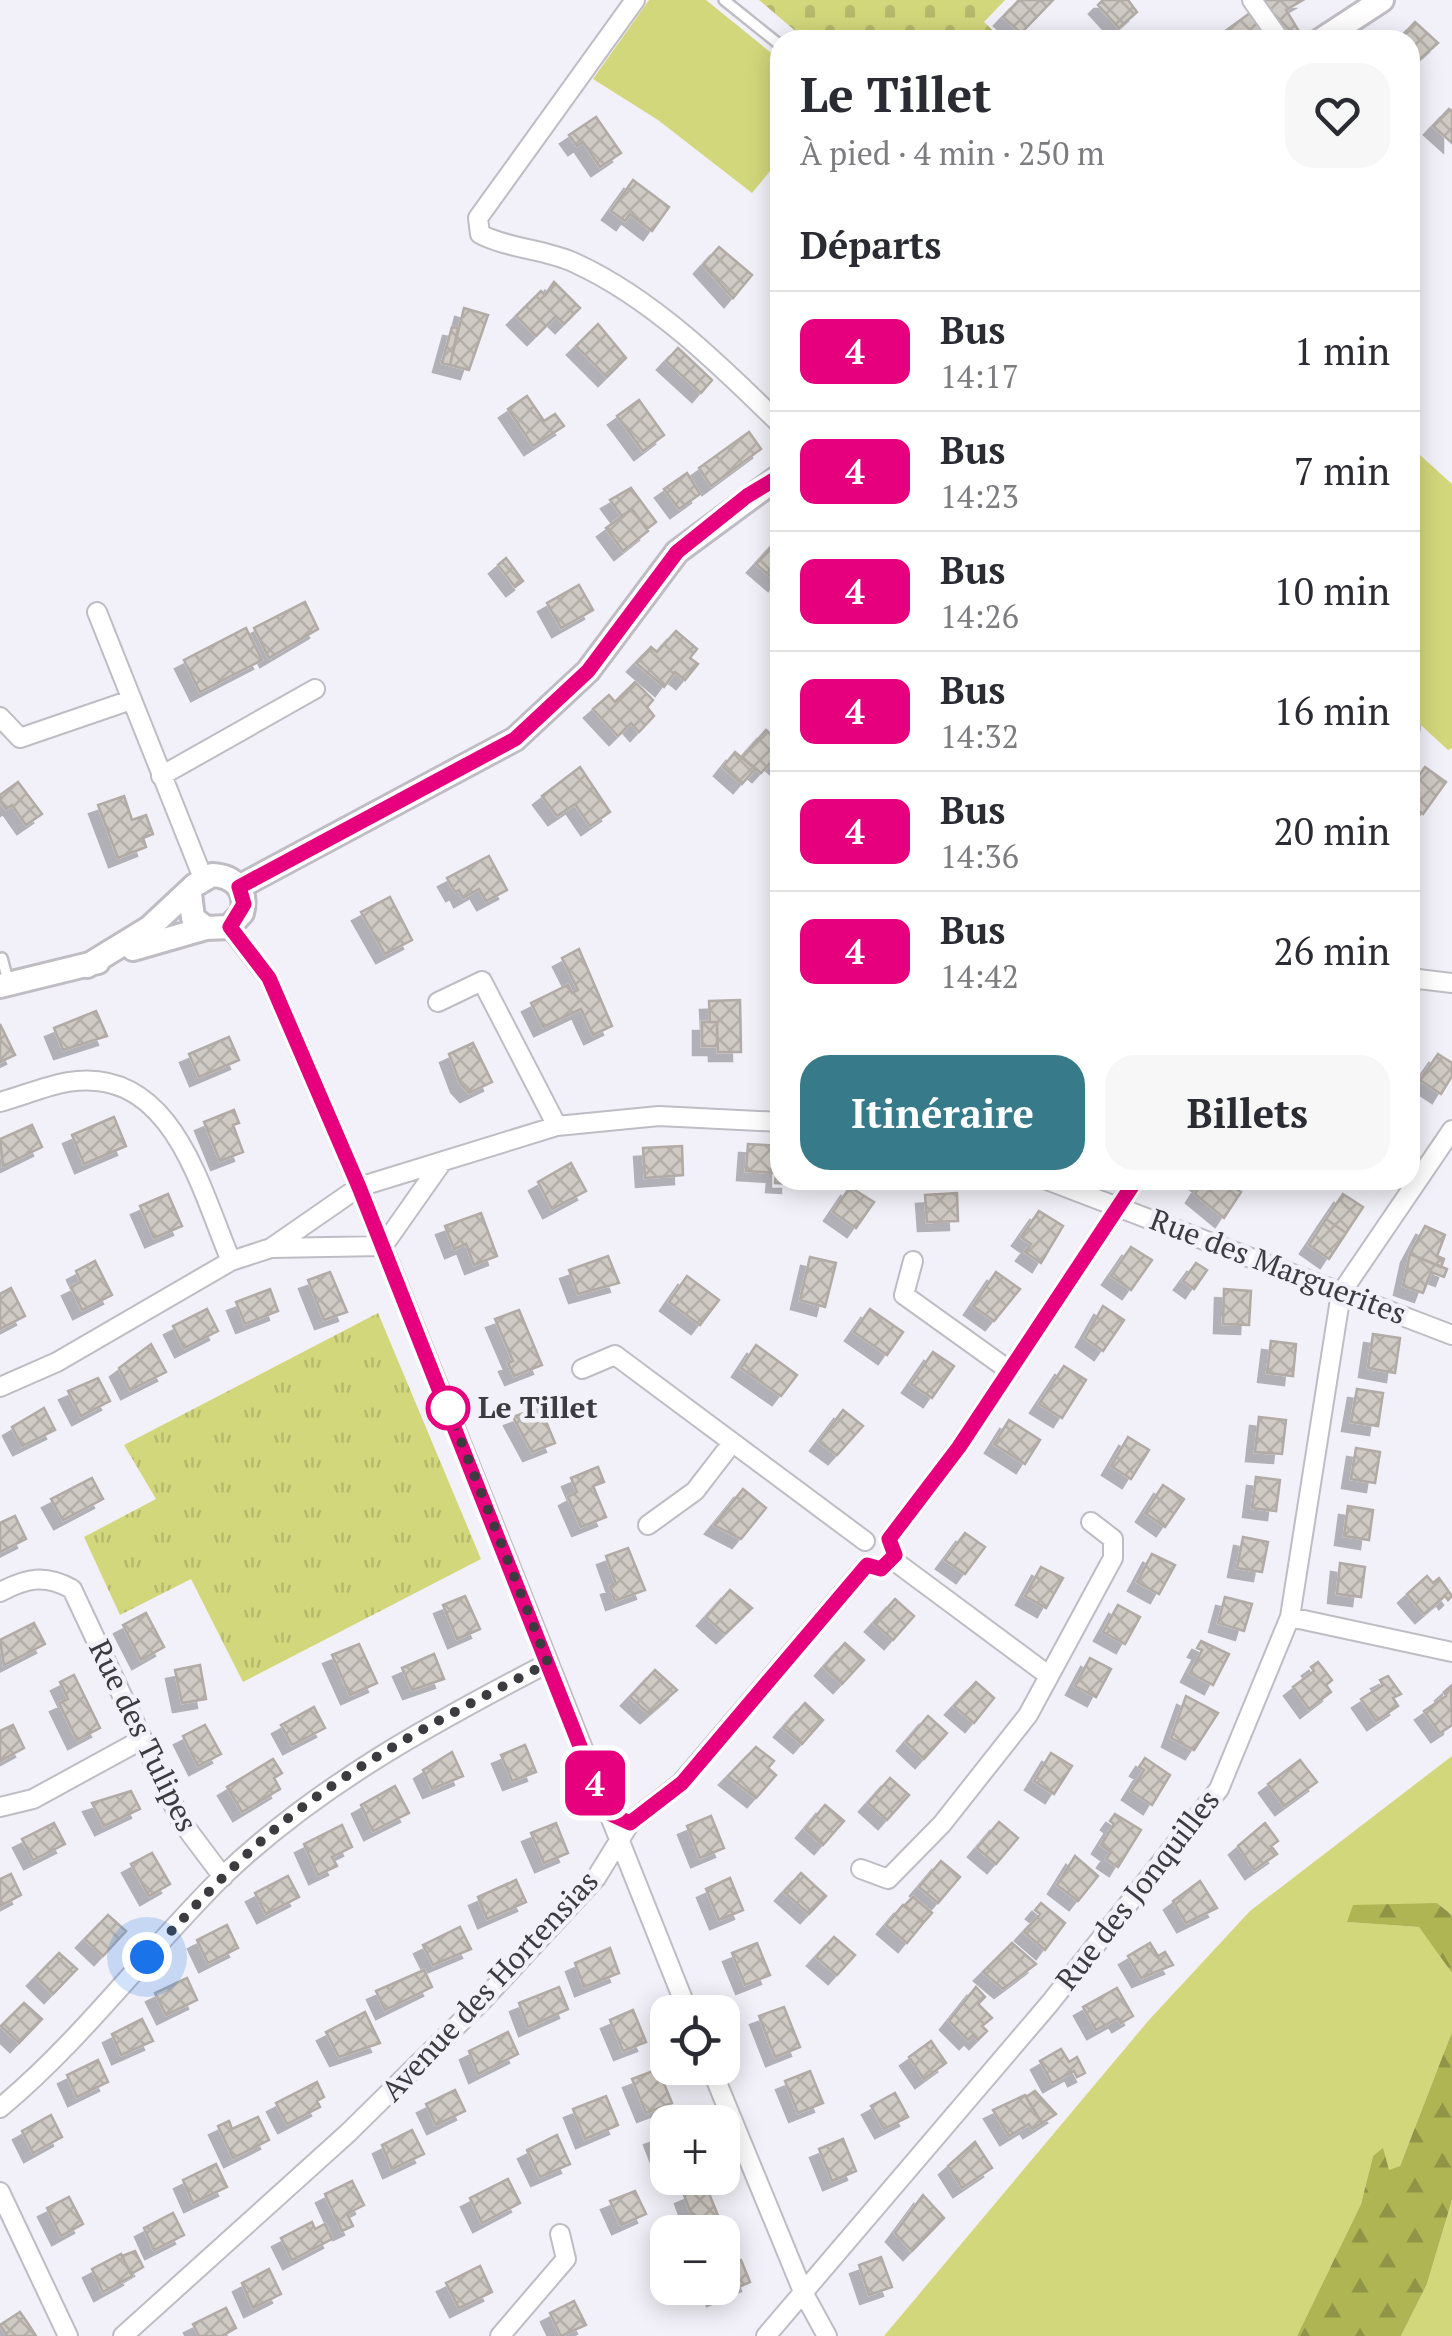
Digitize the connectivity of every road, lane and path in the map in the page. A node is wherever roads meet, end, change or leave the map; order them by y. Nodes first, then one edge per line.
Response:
1 (636, 0) edge
2 (724, 0) edge
3 (1252, 0) edge
4 (1382, 0) edge
5 (1273, 30) edge
6 (1336, 30) edge
7 (770, 37) edge
8 (770, 415) edge
9 (770, 483) edge
10 (97, 612) dead end
11 (315, 689) dead end
12 (131, 700) junction
13 (0, 717) edge
14 (161, 776) junction
15 (196, 886) junction
16 (239, 887) junction
17 (218, 928) junction
18 (2, 958) edge
19 (87, 966) junction
20 (1420, 979) edge
21 (1452, 983) edge
22 (4, 984) edge
23 (438, 1002) dead end
24 (0, 1102) edge
25 (770, 1122) edge
26 (557, 1126) junction
27 (1452, 1130) edge
28 (442, 1162) junction
29 (1420, 1177) edge
30 (359, 1187) junction
31 (1077, 1190) edge
32 (1129, 1190) edge
33 (1411, 1190) edge
34 (1120, 1204) junction
35 (383, 1246) junction
36 (271, 1248) junction
37 (230, 1261) junction
38 (913, 1261) dead end
39 (1341, 1293) junction
40 (1452, 1334) edge
41 (582, 1369) dead end
42 (1010, 1371) junction
43 (0, 1387) edge
44 (732, 1443) junction
45 (1090, 1522) dead end
46 (648, 1525) dead end
47 (889, 1539) junction
48 (865, 1541) junction
49 (893, 1560) junction
50 (867, 1565) junction
51 (0, 1592) edge
52 (1290, 1617) junction
53 (1449, 1647) edge
54 (548, 1663) junction
55 (1048, 1675) junction
56 (141, 1740) junction
57 (0, 1808) edge
58 (606, 1812) junction
59 (630, 1823) junction
60 (617, 1841) junction
61 (861, 1869) dead end
62 (222, 1877) junction
63 (681, 1995) edge
64 (718, 2085) edge
65 (0, 2108) edge
66 (0, 2192) edge
67 (560, 2234) dead end
68 (804, 2294) junction
69 (68, 2336) edge
70 (123, 2336) edge
71 (500, 2336) edge
72 (766, 2336) edge
73 (827, 2336) edge

1 - 8 street
2 - 7 lane
3 - 5 street
4 - 6 street
9 - 16 street
10 - 12 street
11 - 14 street
12 - 13 street
12 - 14 street
14 - 15 street
15 - 16 street
15 - 17 street
15 - 19 street
16 - 17 street
17 - 19 street
17 - 30 street
18 - 22 lane
19 - 22 street
20 - 21 street
23 - 26 street
24 - 37 street
25 - 26 street
26 - 28 street
27 - 29 street
28 - 30 street
28 - 35 street
30 - 35 street
30 - 36 street
31 - 34 street, Rue des Marguerites
32 - 34 street
33 - 39 street
34 - 39 street, Rue des Marguerites
34 - 42 street
35 - 36 street
35 - 54 street
36 - 37 street
37 - 43 street
38 - 42 street
39 - 40 street, Rue des Marguerites
39 - 52 street, Rue des Jonquilles
41 - 44 street
42 - 47 street
44 - 46 street
44 - 48 street
45 - 55 street
47 - 48 street
47 - 49 street
48 - 50 street
49 - 50 street
49 - 55 street
50 - 59 street, Avenue des Hortensias
51 - 56 street, Rue des Tulipes
52 - 53 street
52 - 68 street, Rue des Jonquilles
54 - 58 street
54 - 62 street
55 - 61 street
56 - 57 street
56 - 62 street, Rue des Tulipes
58 - 59 street
58 - 60 street
59 - 60 street, Avenue des Hortensias
60 - 63 street
60 - 70 street, Avenue des Hortensias
62 - 65 street
64 - 68 street
66 - 69 street
67 - 71 street
68 - 72 street, Rue des Jonquilles
68 - 73 street

